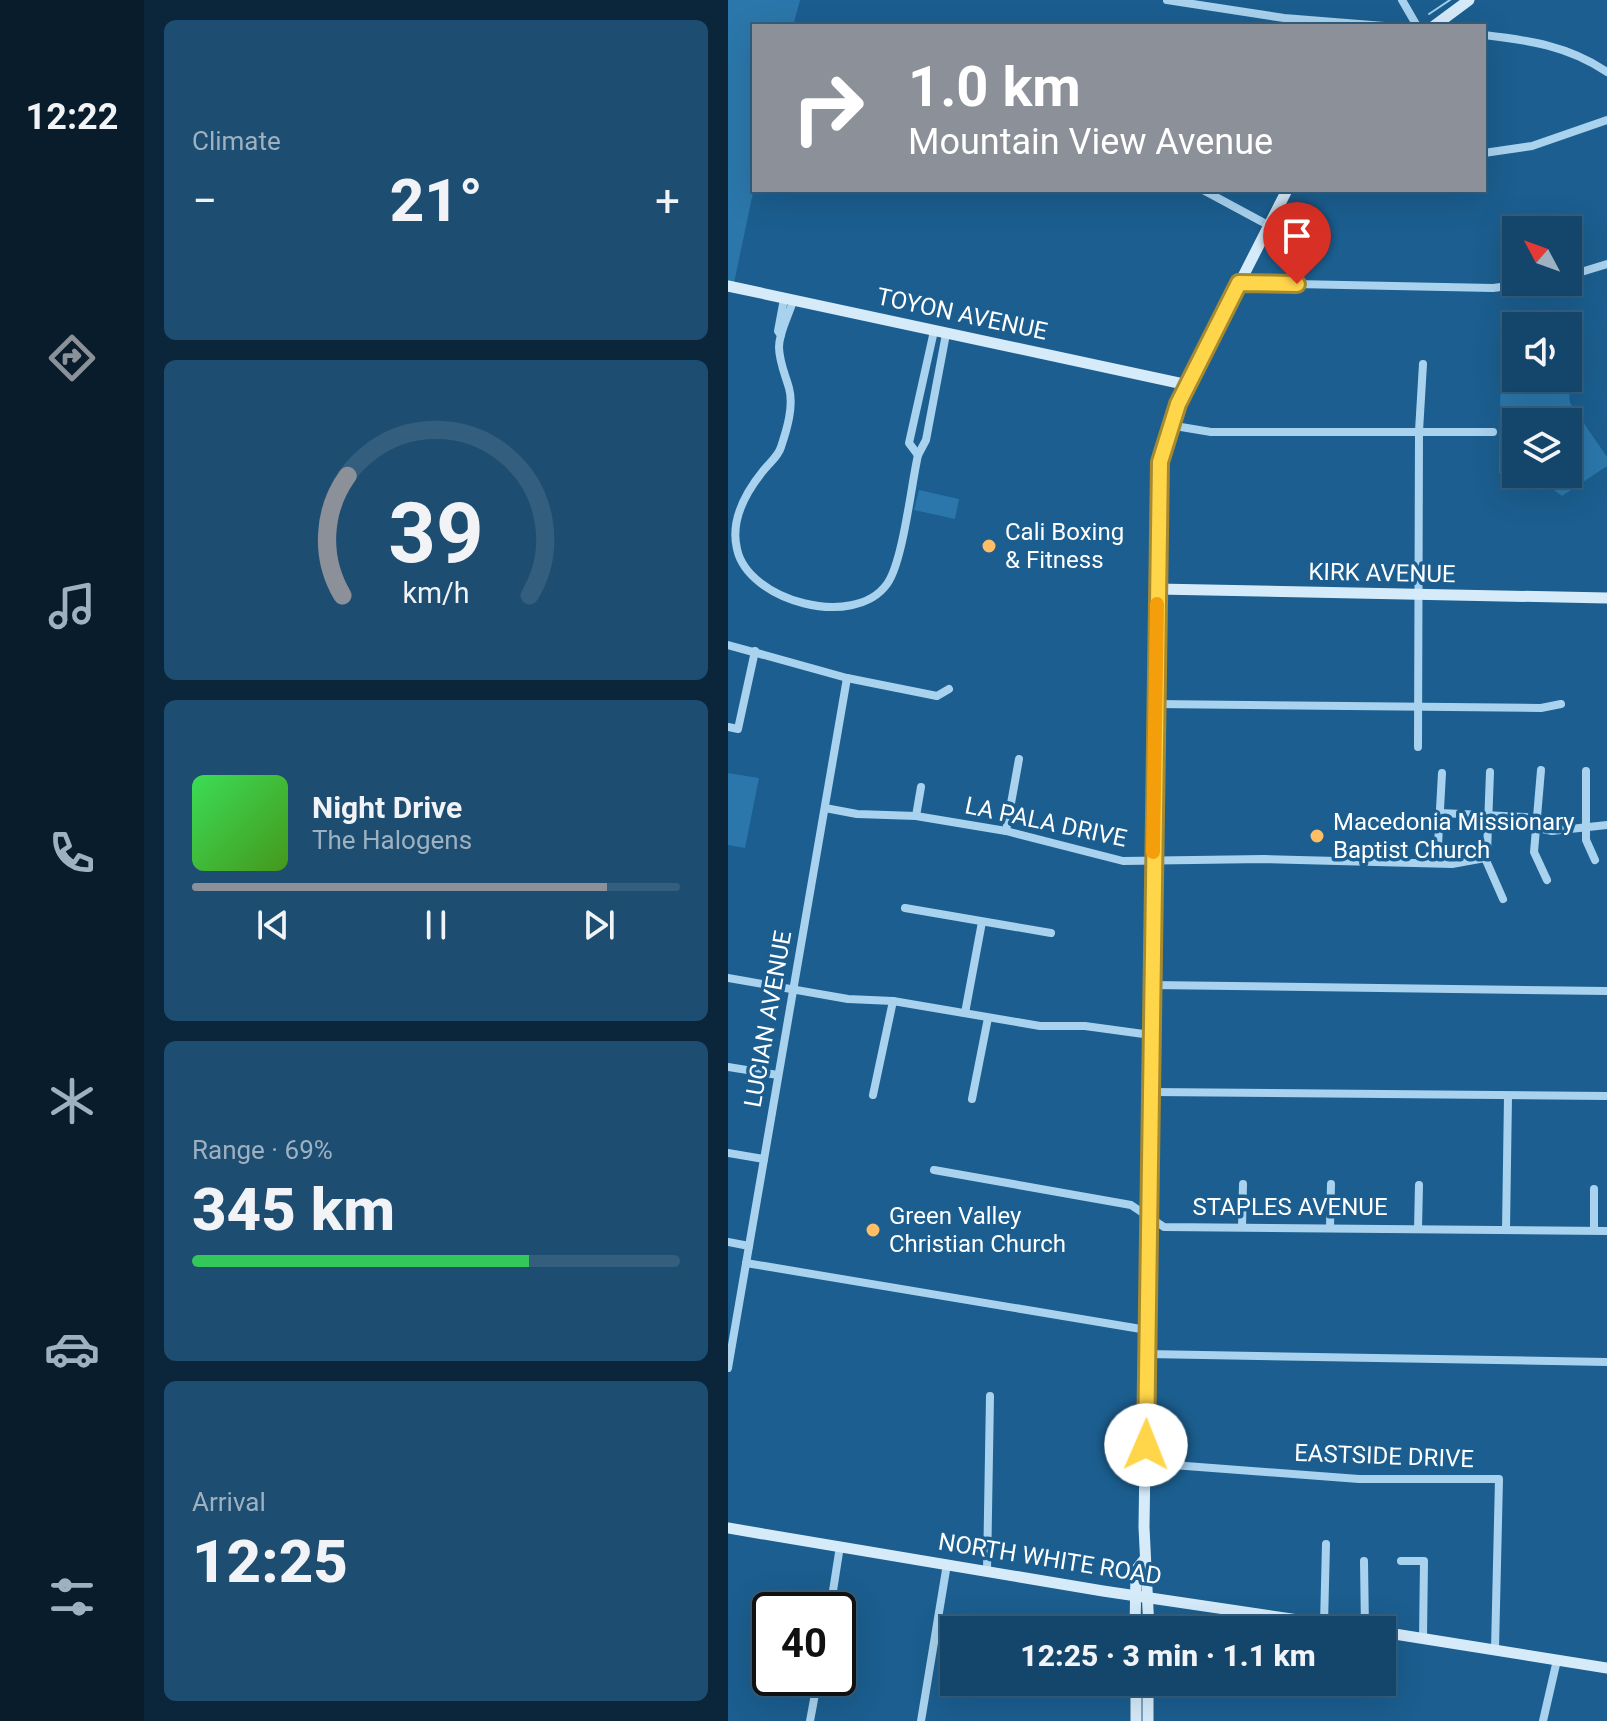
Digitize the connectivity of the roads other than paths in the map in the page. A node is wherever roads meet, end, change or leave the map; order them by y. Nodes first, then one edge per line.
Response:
1 (1167, 0) edge
2 (1402, 0) edge
3 (1469, 0) edge
4 (1359, 24) edge
5 (1416, 24) edge
6 (1440, 24) edge
7 (1486, 35) edge
8 (1607, 72) edge
9 (1607, 120) edge
10 (1486, 153) edge
11 (1207, 192) edge
12 (1286, 192) edge
13 (1268, 225) junction
14 (1607, 264) edge
15 (1582, 272) edge
16 (1239, 283) junction
17 (728, 286) edge
18 (1502, 287) edge
19 (788, 300) junction
20 (940, 332) junction
21 (1423, 364) dead end
22 (1188, 385) junction
23 (1169, 425) junction
24 (1419, 431) junction
25 (1493, 432) dead end
26 (918, 455) junction
27 (1157, 589) junction
28 (1421, 595) junction
29 (1607, 598) edge
30 (728, 645) edge
31 (755, 651) junction
32 (847, 678) junction
33 (949, 689) dead end
34 (1155, 704) junction
35 (1561, 704) dead end
36 (1418, 707) junction
37 (728, 727) edge
38 (1418, 747) dead end
39 (1019, 759) dead end
40 (1541, 770) dead end
41 (1586, 771) dead end
42 (1490, 772) dead end
43 (1442, 773) dead end
44 (921, 787) dead end
45 (825, 808) junction
46 (1440, 813) junction
47 (1489, 814) junction
48 (916, 816) junction
49 (1607, 825) edge
50 (1538, 828) junction
51 (1586, 829) junction
52 (1006, 831) junction
53 (1438, 845) dead end
54 (1485, 858) junction
55 (1595, 860) dead end
56 (1153, 861) junction
57 (1547, 880) dead end
58 (1503, 899) dead end
59 (905, 908) dead end
60 (982, 922) junction
61 (1051, 933) dead end
62 (728, 978) edge
63 (1151, 985) junction
64 (793, 990) junction
65 (1607, 991) edge
66 (893, 1001) junction
67 (965, 1013) junction
68 (988, 1018) junction
69 (1151, 1035) junction
70 (728, 1067) edge
71 (778, 1075) junction
72 (1151, 1092) junction
73 (873, 1095) dead end
74 (1508, 1096) junction
75 (1607, 1096) edge
76 (972, 1099) dead end
77 (728, 1153) edge
78 (764, 1159) junction
79 (934, 1170) dead end
80 (1243, 1184) dead end
81 (1331, 1184) dead end
82 (1419, 1185) dead end
83 (1594, 1189) dead end
84 (1149, 1215) junction
85 (1242, 1227) junction
86 (1330, 1227) junction
87 (1418, 1229) junction
88 (1506, 1230) junction
89 (1594, 1230) junction
90 (1607, 1231) edge
91 (728, 1242) edge
92 (749, 1246) junction
93 (746, 1263) junction
94 (731, 1330) edge
95 (1147, 1330) junction
96 (1147, 1354) junction
97 (1607, 1362) edge
98 (728, 1368) edge
99 (990, 1396) dead end
100 (1146, 1463) junction
101 (728, 1528) edge
102 (1326, 1544) dead end
103 (840, 1546) junction
104 (1144, 1560) junction
105 (1364, 1561) dead end
106 (1401, 1561) dead end
107 (947, 1564) junction
108 (987, 1571) junction
109 (833, 1592) edge
110 (1135, 1596) junction
111 (1150, 1598) junction
112 (1135, 1616) edge
113 (1149, 1616) edge
114 (1270, 1616) edge
115 (1324, 1616) edge
116 (1365, 1616) edge
117 (1396, 1634) edge
118 (1423, 1638) junction
119 (1495, 1649) junction
120 (1557, 1660) junction
121 (1607, 1668) edge
122 (815, 1696) edge
123 (1136, 1696) edge
124 (1148, 1696) edge
125 (810, 1721) edge
126 (921, 1721) edge
127 (1136, 1721) edge
128 (1148, 1721) edge
129 (1543, 1721) edge

1 - 4 street
2 - 5 street
3 - 6 street
7 - 8 street
9 - 10 street
11 - 13 street
12 - 13 street
13 - 16 street
14 - 15 street
16 - 18 street
16 - 22 street
17 - 19 street, TOYON AVENUE
19 - 20 street, TOYON AVENUE
19 - 26 street
20 - 22 street, TOYON AVENUE
20 - 26 street
20 - 26 street
21 - 24 street
22 - 23 street
23 - 24 street
23 - 27 street
24 - 25 street
24 - 28 street
27 - 28 street, KIRK AVENUE
27 - 34 street
28 - 29 street, KIRK AVENUE
28 - 36 street
30 - 31 street
31 - 32 street
31 - 37 street
32 - 33 street
32 - 45 street, LUCIAN AVENUE
34 - 36 street
34 - 56 street
35 - 36 street
36 - 38 street
39 - 52 street
40 - 50 street
41 - 51 street
42 - 47 street
43 - 46 street
44 - 48 street
45 - 48 street, LA PALA DRIVE
45 - 64 street, LUCIAN AVENUE
46 - 47 street
46 - 53 street
47 - 50 street
47 - 54 street
48 - 52 street, LA PALA DRIVE
49 - 51 street
50 - 51 street
50 - 57 street
51 - 55 street
52 - 56 street, LA PALA DRIVE
54 - 56 street, LA PALA DRIVE
54 - 58 street
56 - 63 street
59 - 60 street
60 - 61 street
60 - 67 street
62 - 64 street
63 - 65 street
63 - 69 street
64 - 66 street
64 - 71 street, LUCIAN AVENUE
66 - 67 street
66 - 73 street
67 - 68 street
68 - 69 street
68 - 76 street
69 - 72 street
70 - 71 street
71 - 78 street, LUCIAN AVENUE
72 - 74 street
72 - 84 street
74 - 75 street
74 - 88 street
77 - 78 street
78 - 92 street, LUCIAN AVENUE
79 - 84 street, STAPLES AVENUE
80 - 85 street
81 - 86 street
82 - 87 street
83 - 89 street
84 - 85 street, STAPLES AVENUE
84 - 95 street
85 - 86 street, STAPLES AVENUE
86 - 87 street, STAPLES AVENUE
87 - 88 street, STAPLES AVENUE
88 - 89 street, STAPLES AVENUE
89 - 90 street, STAPLES AVENUE
91 - 92 street
92 - 93 street, LUCIAN AVENUE
93 - 94 street, LUCIAN AVENUE
93 - 95 street
94 - 98 street, LUCIAN AVENUE
95 - 96 street
96 - 97 street
96 - 100 street
99 - 108 street
100 - 104 street
100 - 119 street, EASTSIDE DRIVE
101 - 103 street, NORTH WHITE ROAD
102 - 115 street
103 - 107 street, NORTH WHITE ROAD
103 - 109 street
104 - 110 street
104 - 111 street
105 - 116 street
106 - 118 street
107 - 108 street, NORTH WHITE ROAD
107 - 126 street
108 - 110 street, NORTH WHITE ROAD
110 - 111 street, NORTH WHITE ROAD
110 - 112 street
111 - 113 street
111 - 114 street, NORTH WHITE ROAD
117 - 118 street
118 - 119 street
119 - 120 street
120 - 121 street
120 - 129 street
122 - 125 street
123 - 127 street
124 - 128 street

